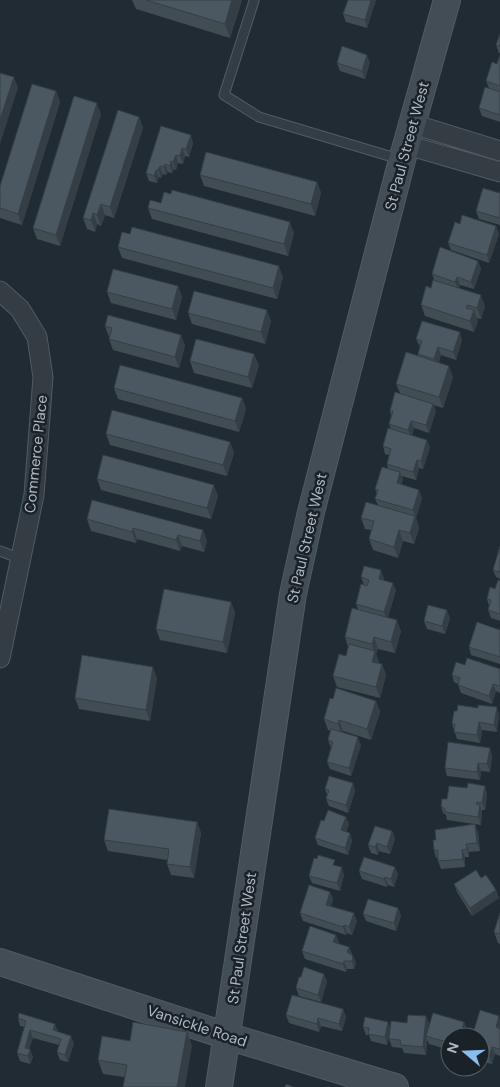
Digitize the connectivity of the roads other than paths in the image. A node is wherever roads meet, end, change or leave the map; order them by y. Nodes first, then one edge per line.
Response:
1 (254, 0) edge
2 (447, 0) edge
3 (407, 143) junction
4 (500, 151) edge
5 (500, 172) edge
6 (0, 291) edge
7 (0, 551) edge
8 (21, 559) junction
9 (0, 658) edge
10 (0, 962) edge
11 (227, 1036) junction
12 (219, 1087) edge
13 (394, 1087) edge

1 - 3 lane
2 - 3 main road, St Paul Street West
3 - 4 street
3 - 5 street
3 - 11 main road, St Paul Street West
6 - 8 street, Commerce Place
7 - 8 lane
8 - 9 street, Commerce Place
10 - 11 main road, Vansickle Road
11 - 12 main road, St Paul Street West
11 - 13 main road, Vansickle Road

